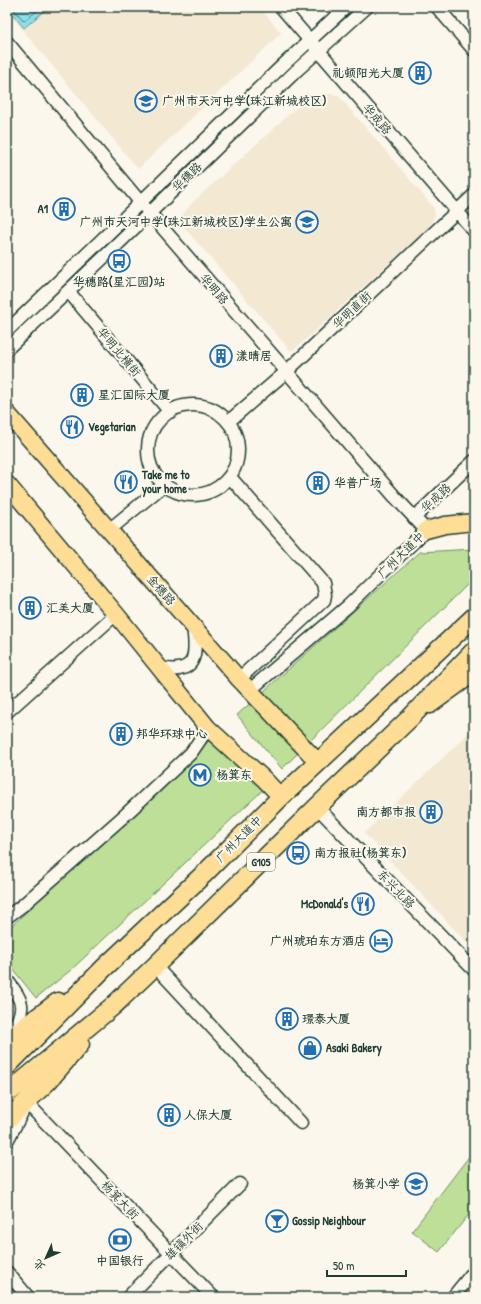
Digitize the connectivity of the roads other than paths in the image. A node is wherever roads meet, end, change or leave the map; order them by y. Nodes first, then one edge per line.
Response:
1 (281, 7) edge
2 (346, 7) edge
3 (367, 7) edge
4 (437, 7) edge
5 (309, 40) junction
6 (7, 42) edge
7 (474, 50) edge
8 (318, 51) junction
9 (474, 195) edge
10 (141, 203) junction
11 (457, 211) junction
12 (150, 213) junction
13 (474, 231) edge
14 (68, 291) junction
15 (7, 331) edge
16 (7, 349) edge
17 (286, 372) junction
18 (170, 412) junction
19 (7, 413) edge
20 (228, 422) junction
21 (474, 461) edge
22 (230, 477) junction
23 (7, 484) edge
24 (164, 485) junction
25 (414, 518) junction
26 (474, 522) edge
27 (109, 530) junction
28 (426, 530) junction
29 (116, 614) junction
30 (474, 617) edge
31 (193, 626) junction
32 (474, 651) edge
33 (160, 668) junction
34 (474, 673) edge
35 (244, 684) junction
36 (7, 712) edge
37 (410, 718) junction
38 (208, 728) junction
39 (318, 762) junction
40 (281, 797) junction
41 (317, 807) junction
42 (7, 918) edge
43 (155, 966) junction
44 (104, 968) junction
45 (474, 970) edge
46 (7, 980) edge
47 (113, 1006) junction
48 (7, 1039) edge
49 (7, 1066) edge
50 (7, 1094) edge
51 (27, 1103) junction
52 (7, 1120) edge
53 (300, 1123) dead end
54 (7, 1128) edge
55 (7, 1141) edge
56 (240, 1184) dead end
57 (171, 1254) junction
58 (474, 1271) edge
59 (7, 1272) edge
60 (28, 1297) edge
61 (128, 1297) edge
62 (213, 1297) edge
63 (453, 1297) edge

1 - 5 street, 华成路
2 - 5 street, 华穗路
3 - 8 street, 华穗路
4 - 7 street
5 - 8 street, 华成路
5 - 10 street, 华穗路
6 - 10 street, 华明路
8 - 11 street, 华成路
8 - 12 street, 华穗路
9 - 11 street, 华明直街
10 - 12 street, 华明路
10 - 15 street, 华穗路
11 - 13 street, 华成路
11 - 17 street, 华明直街
12 - 14 street, 华穗路
12 - 17 street, 华明路
14 - 16 street, 华穗路
14 - 18 street, 华明北橫街
17 - 20 street, 华明直街
17 - 25 street, 华明路
18 - 20 street
18 - 24 street
19 - 27 main road, 金穗路
20 - 22 street
21 - 25 street, 华成路
22 - 24 street
22 - 35 street
23 - 29 main road
24 - 27 street
25 - 28 street, 华明路
26 - 28 main road, 广州大道中
27 - 31 main road, 金穗路
28 - 35 street, 广州大道中
29 - 33 main road
29 - 36 street
30 - 39 highway, 广州大道中 / G105
31 - 33 street
31 - 35 main road, 金穗路
32 - 37 highway, G105
33 - 38 main road
34 - 37 main road
35 - 39 main road, 金穗路
37 - 41 highway, G105
38 - 40 main road
38 - 42 street
39 - 40 highway, 广州大道中 / G105
40 - 44 highway, 广州大道中 / G105
41 - 43 highway, G105
41 - 45 street, 东兴北路
43 - 47 highway, G105
43 - 53 street
44 - 48 highway, G105
44 - 49 highway, 广州大道中 / G105
46 - 48 street
47 - 50 highway, G105
47 - 51 highway
51 - 52 highway
51 - 54 highway
51 - 55 street
51 - 57 street, 杨箕大街
56 - 57 street, 雄镇外街
57 - 61 street, 雄镇外街
57 - 62 street, 杨箕大街
58 - 63 street
59 - 60 street

